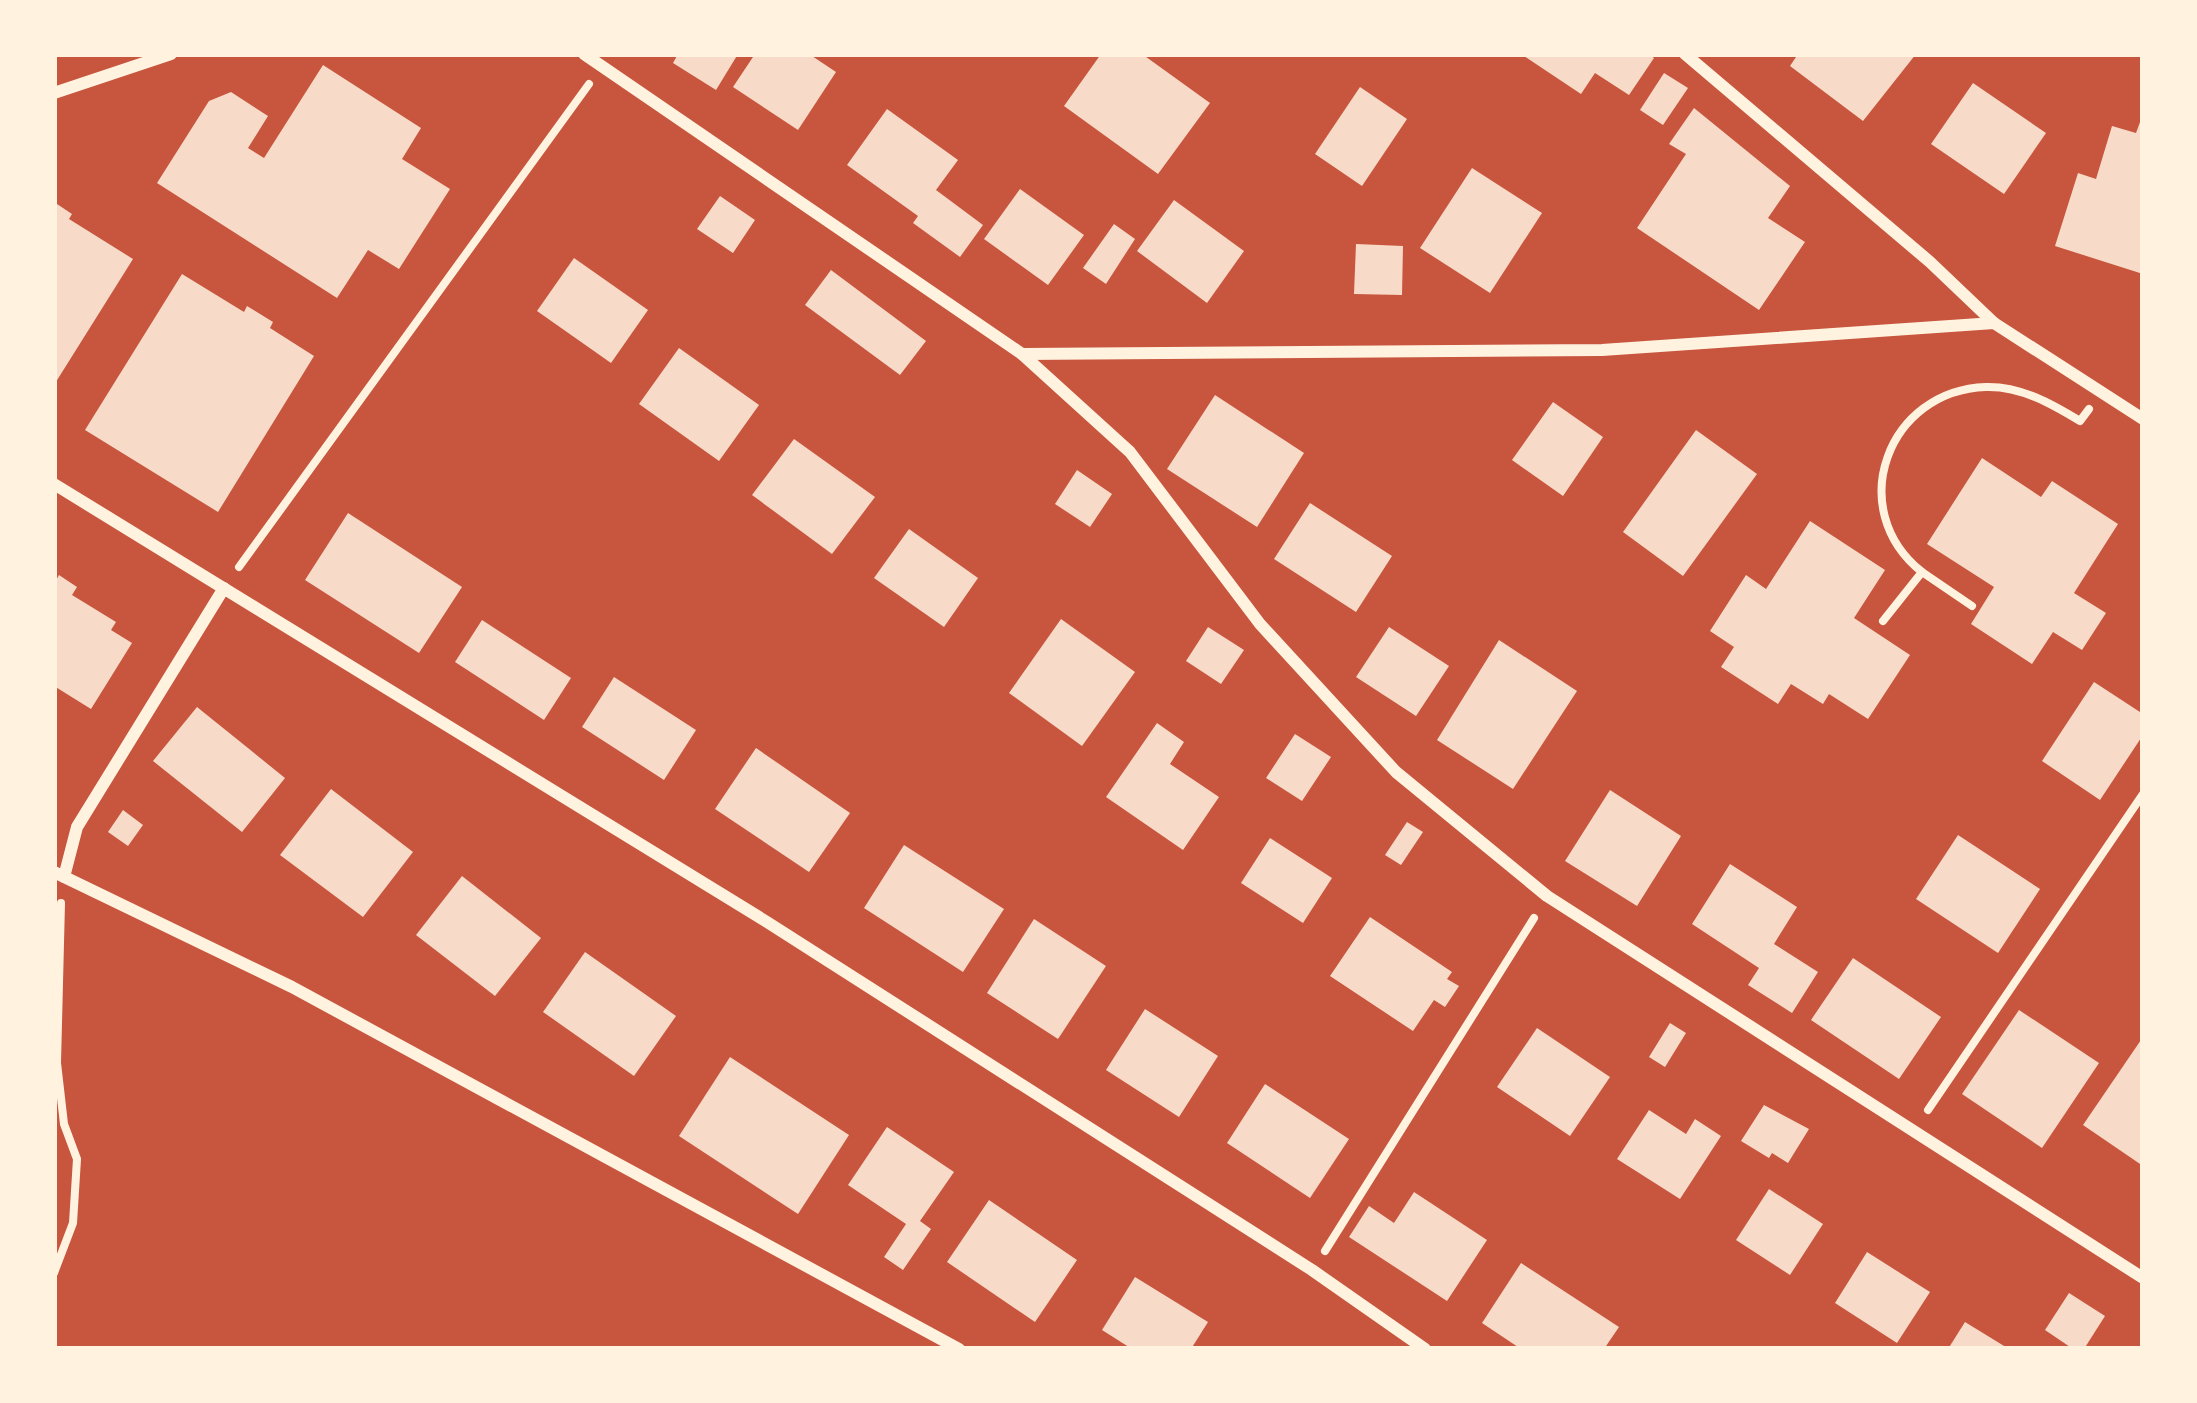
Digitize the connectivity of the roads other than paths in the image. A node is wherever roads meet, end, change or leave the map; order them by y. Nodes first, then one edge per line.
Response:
1 (171, 54) edge
2 (584, 54) edge
3 (1684, 54) edge
4 (54, 93) edge
5 (1994, 323) junction
6 (1022, 354) junction
7 (2143, 419) edge
8 (54, 484) edge
9 (224, 588) junction
10 (59, 875) edge
11 (2143, 1278) edge
12 (959, 1349) edge
13 (1425, 1349) edge

1 - 4 street
2 - 6 street
3 - 5 street
5 - 6 street
5 - 7 street
6 - 11 street
8 - 9 street
9 - 10 street
9 - 13 street
10 - 12 street

